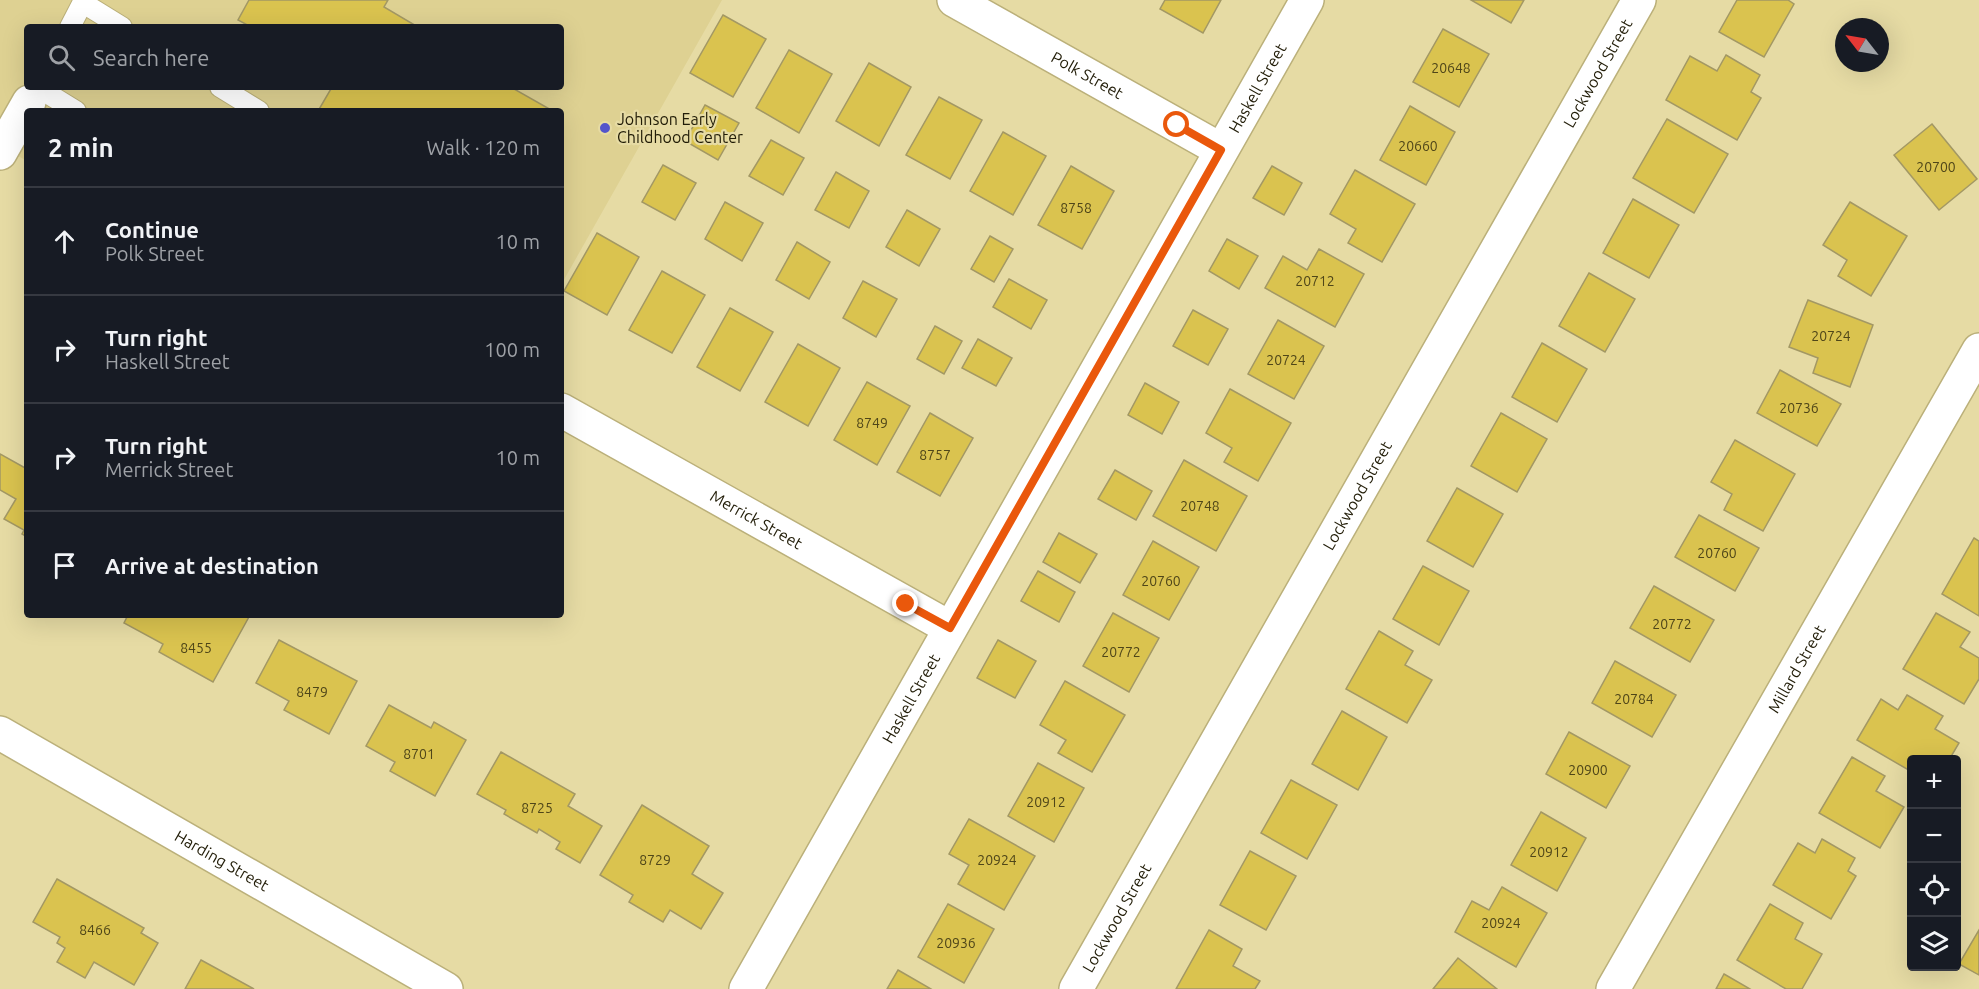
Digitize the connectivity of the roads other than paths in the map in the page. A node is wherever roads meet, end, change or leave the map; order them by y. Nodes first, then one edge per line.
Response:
1 (954, 0) edge
2 (1307, 0) edge
3 (1639, 0) edge
4 (83, 2) edge
5 (72, 24) edge
6 (117, 24) edge
7 (225, 90) edge
8 (34, 92) edge
9 (25, 108) edge
10 (69, 108) edge
11 (254, 108) edge
12 (24, 110) edge
13 (1221, 150) junction
14 (0, 153) edge
15 (1979, 350) edge
16 (564, 412) edge
17 (950, 628) junction
18 (0, 733) edge
19 (446, 989) edge
20 (746, 989) edge
21 (1076, 989) edge
22 (1613, 989) edge

1 - 13 street, Polk Street
2 - 13 street, Haskell Street
3 - 21 street, Lockwood Street
4 - 5 lane
4 - 6 lane
7 - 11 lane
8 - 9 street
8 - 10 lane
12 - 14 street
13 - 17 street, Haskell Street
15 - 22 street, Millard Street
16 - 17 street, Merrick Street
17 - 20 street, Haskell Street
18 - 19 street, Harding Street

